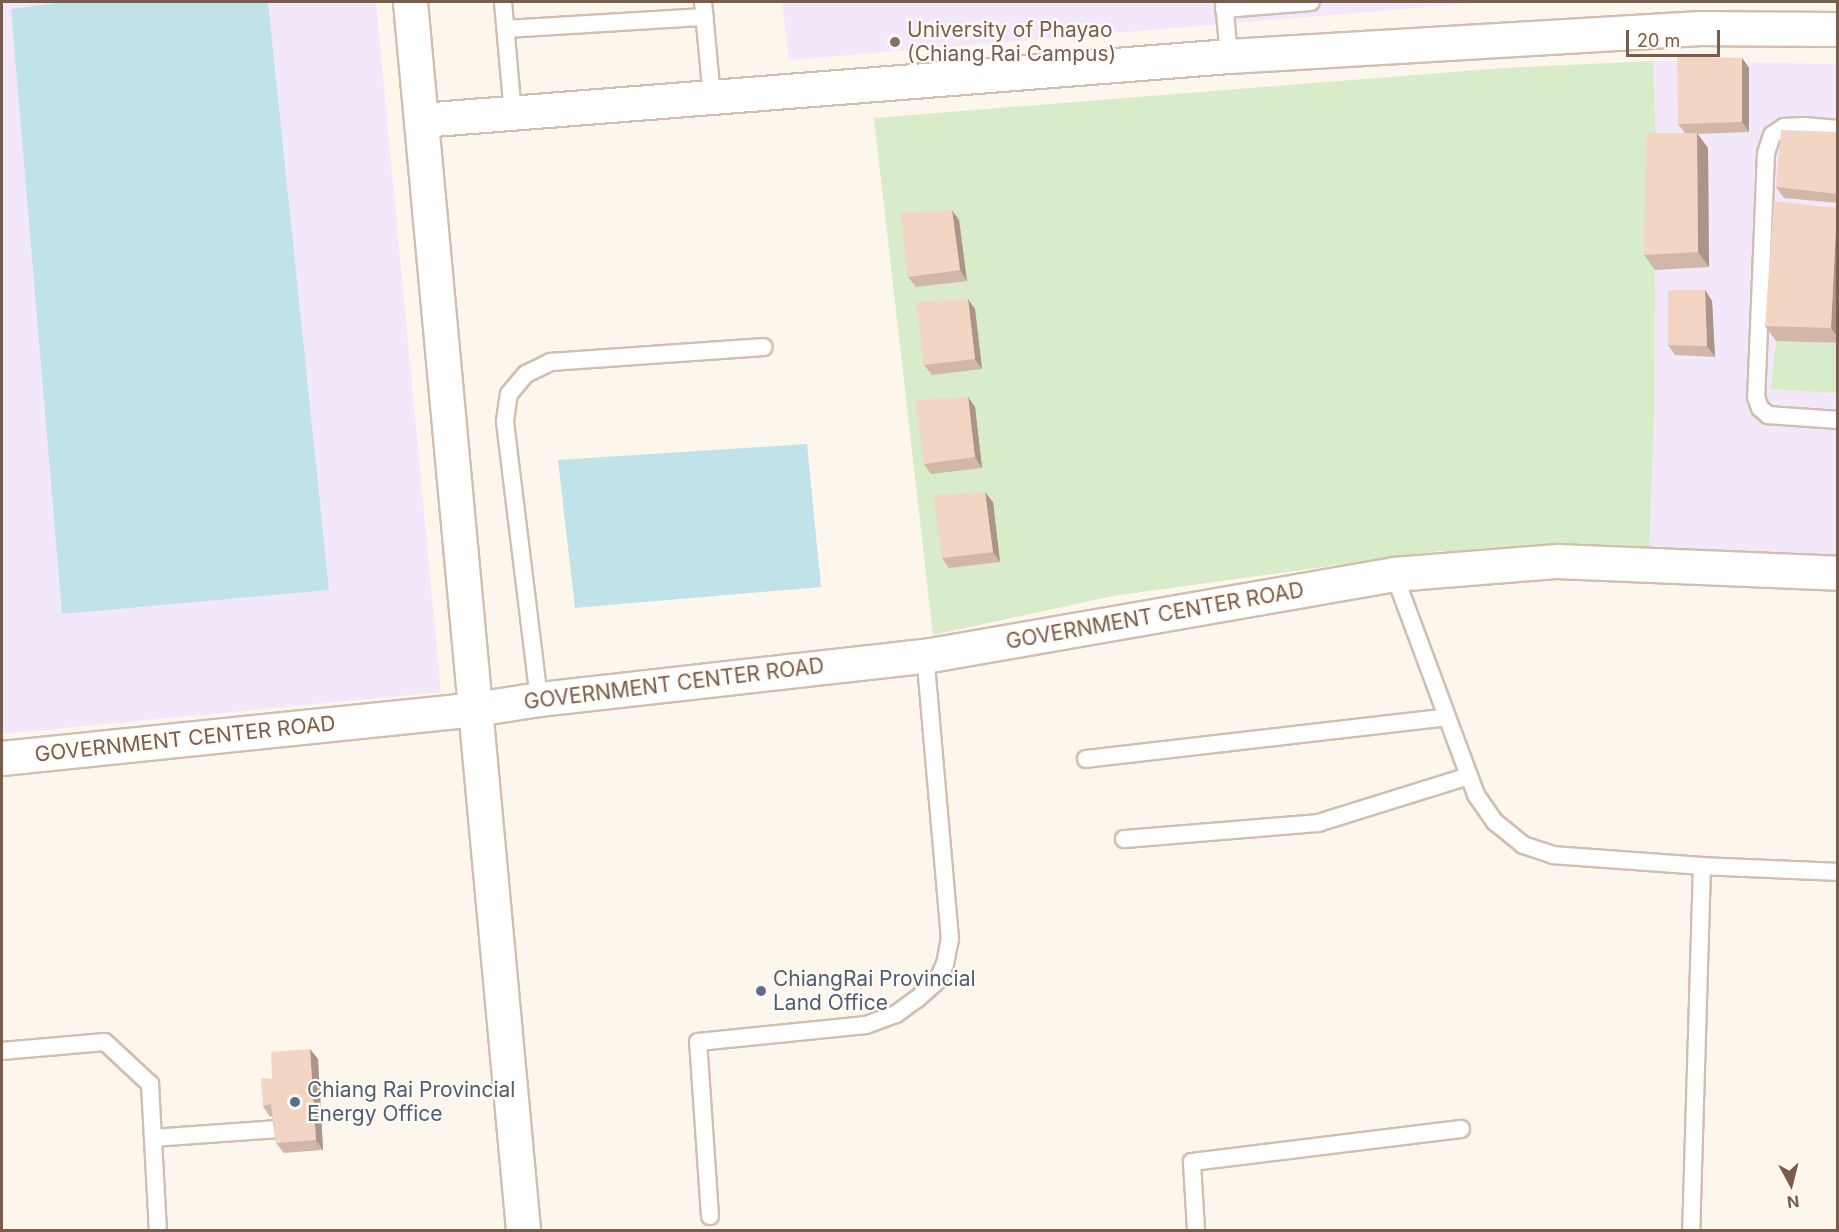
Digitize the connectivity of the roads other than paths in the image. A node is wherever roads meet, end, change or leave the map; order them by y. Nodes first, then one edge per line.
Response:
1 (410, 2) edge
2 (503, 2) edge
3 (1311, 2) edge
4 (1224, 5) edge
5 (704, 9) edge
6 (506, 29) junction
7 (1838, 29) edge
8 (1229, 56) junction
9 (712, 97) junction
10 (513, 113) junction
11 (421, 120) junction
12 (1838, 129) edge
13 (763, 347) dead end
14 (1838, 420) edge
15 (1838, 573) edge
16 (1394, 574) junction
17 (925, 656) junction
18 (539, 699) junction
19 (475, 709) junction
20 (1447, 717) junction
21 (8, 751) edge
22 (1086, 759) dead end
23 (1469, 776) junction
24 (1124, 839) dead end
25 (1702, 866) junction
26 (1838, 872) edge
27 (2, 1051) edge
28 (278, 1129) edge
29 (1461, 1129) dead end
30 (153, 1138) junction
31 (710, 1216) dead end
32 (158, 1230) edge
33 (523, 1230) edge
34 (1196, 1230) edge
35 (1691, 1230) edge

1 - 11 street
2 - 6 lane
3 - 4 lane
4 - 8 lane
5 - 6 lane
5 - 9 lane
6 - 10 lane
7 - 8 street
8 - 9 street
9 - 10 street
10 - 11 street
11 - 19 street
12 - 14 lane
13 - 18 lane
15 - 16 street, GOVERNMENT CENTER ROAD
16 - 17 street, GOVERNMENT CENTER ROAD
16 - 20 lane
17 - 18 street, GOVERNMENT CENTER ROAD
17 - 31 lane
18 - 19 street, GOVERNMENT CENTER ROAD
19 - 21 street, GOVERNMENT CENTER ROAD
19 - 33 street
20 - 22 lane
20 - 23 lane
23 - 24 lane
23 - 25 lane
25 - 26 lane
25 - 35 lane
27 - 30 lane
28 - 30 lane
29 - 34 lane
30 - 32 lane

